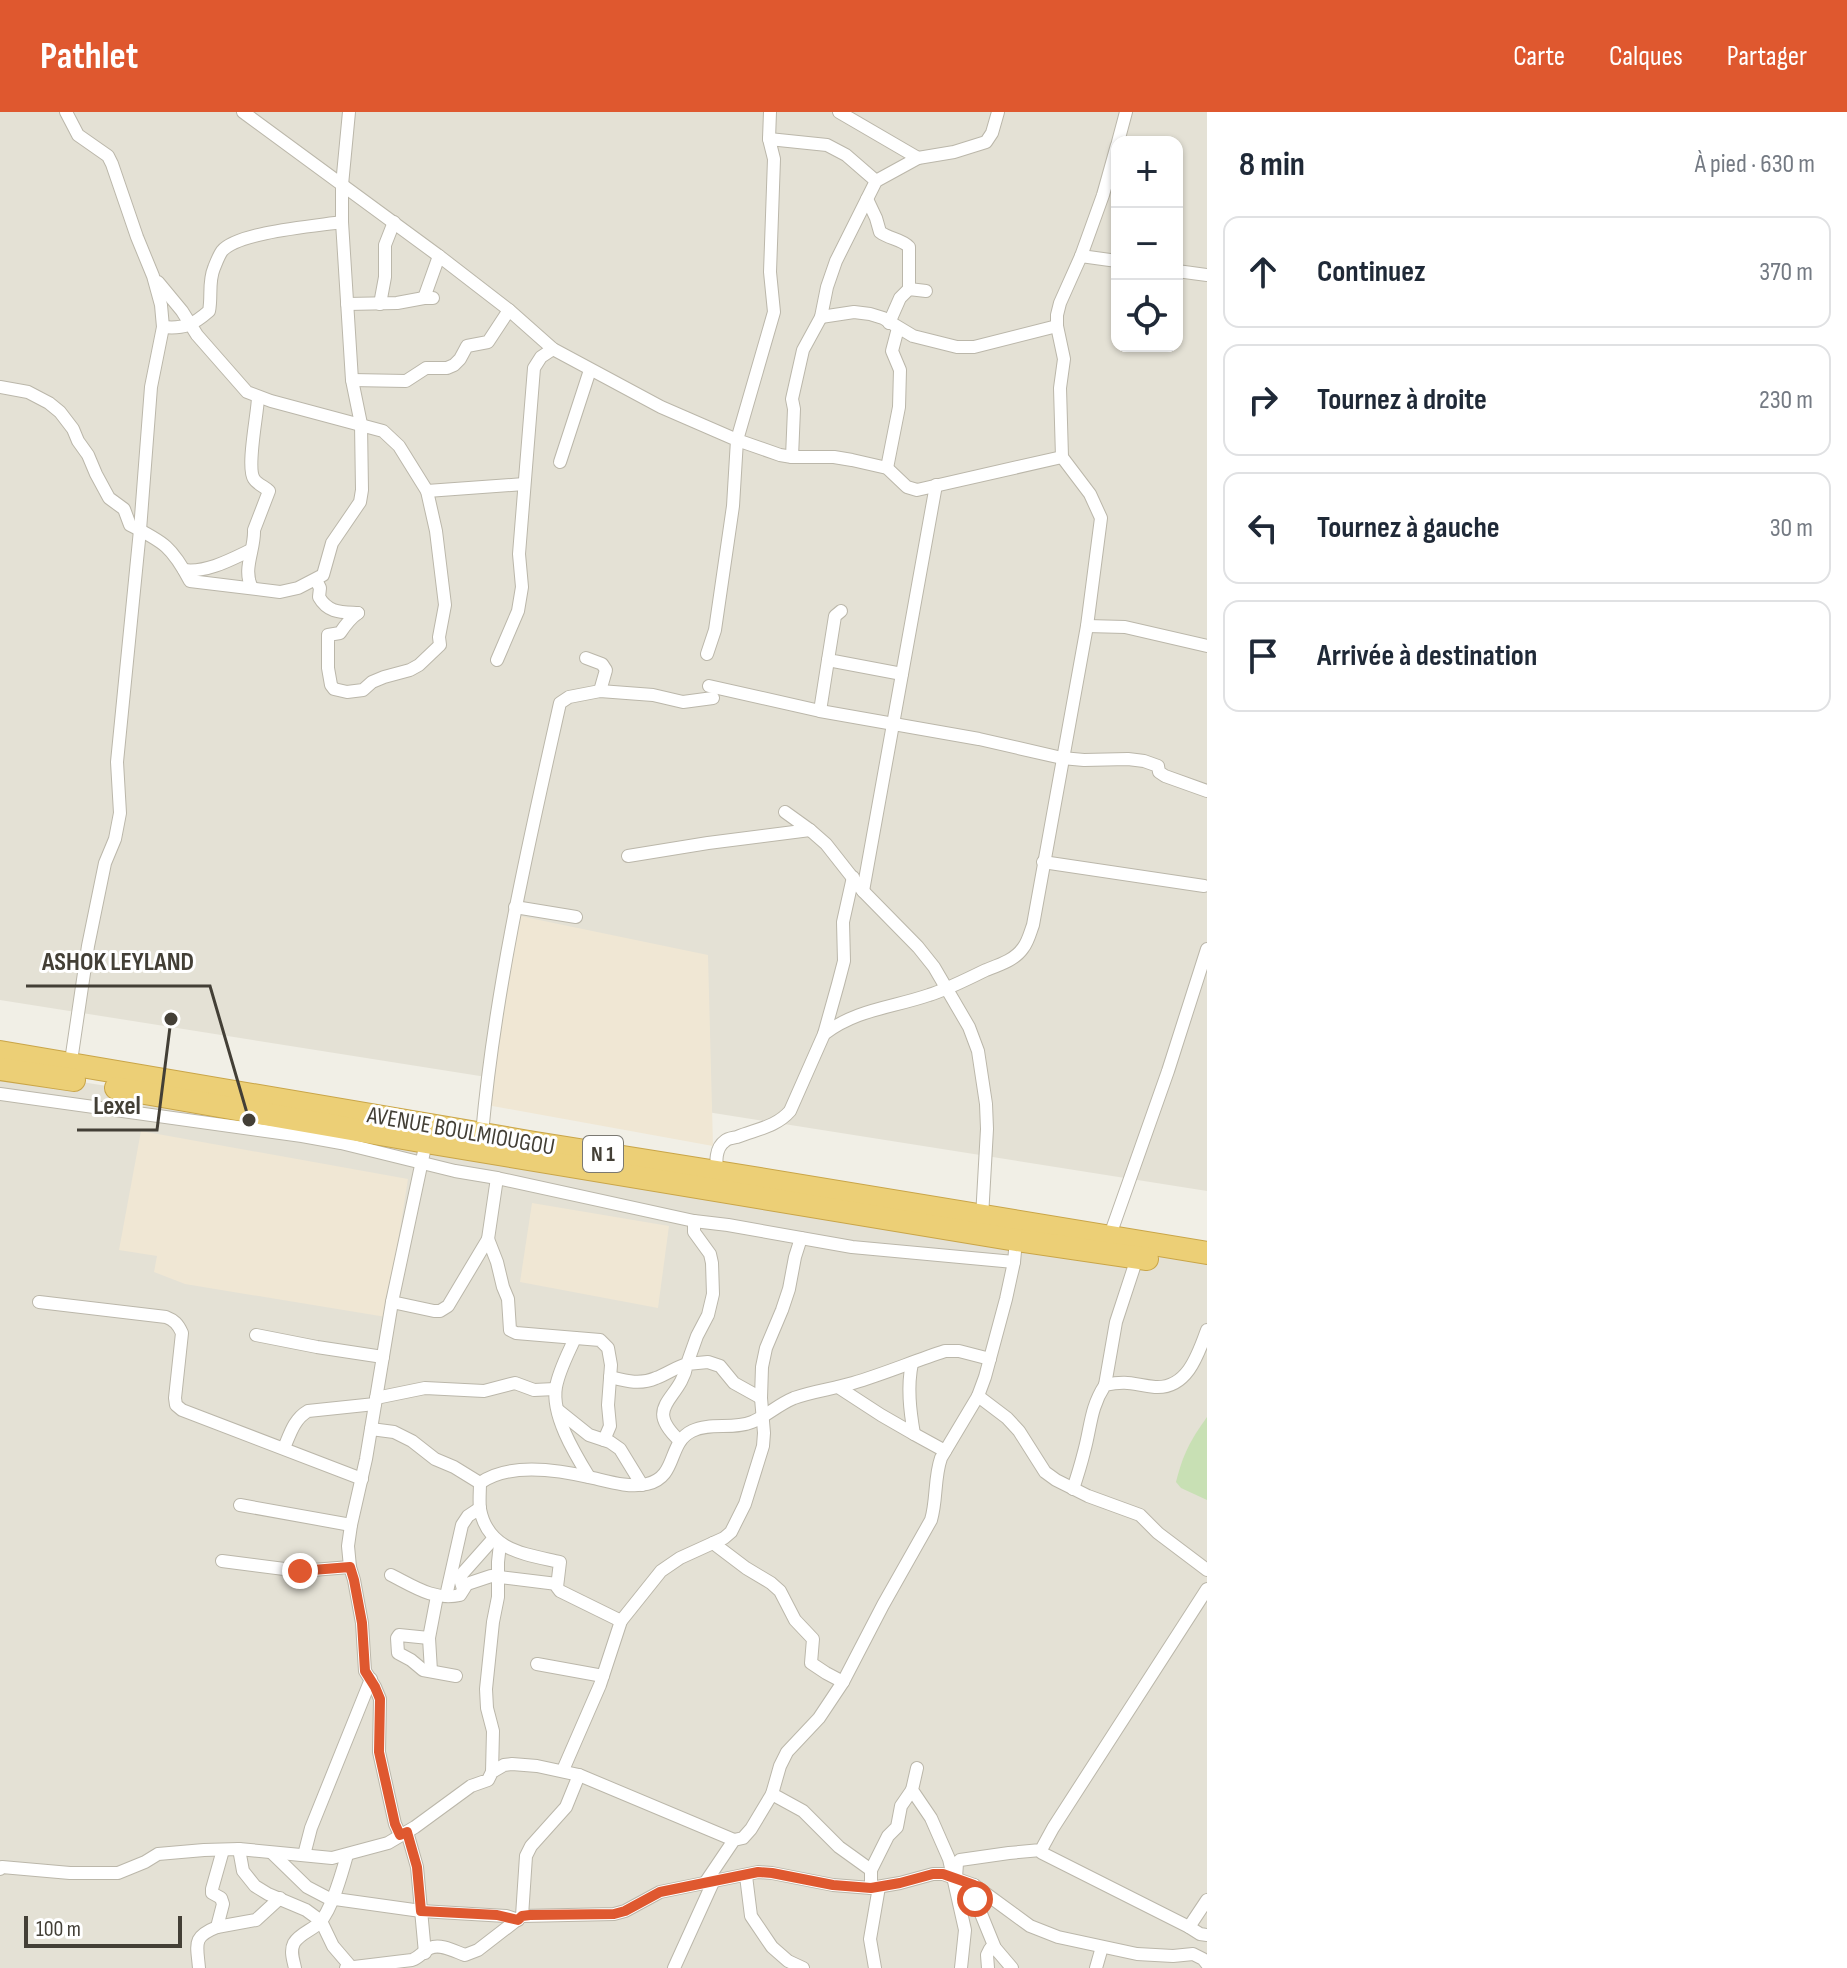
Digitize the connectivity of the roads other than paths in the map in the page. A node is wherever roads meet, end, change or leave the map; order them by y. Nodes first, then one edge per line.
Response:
1 (66, 112) edge
2 (243, 112) edge
3 (349, 112) edge
4 (770, 112) edge
5 (998, 112) edge
6 (1126, 112) edge
7 (842, 113) edge
8 (1120, 136) edge
9 (769, 139) junction
10 (918, 158) junction
11 (1111, 168) edge
12 (876, 181) junction
13 (342, 185) junction
14 (867, 199) junction
15 (342, 222) junction
16 (394, 222) junction
17 (439, 256) junction
18 (1081, 256) junction
19 (1111, 260) edge
20 (1183, 272) edge
21 (1207, 275) edge
22 (153, 276) junction
23 (909, 289) junction
24 (926, 291) dead end
25 (347, 304) junction
26 (380, 304) junction
27 (509, 310) junction
28 (821, 317) junction
29 (191, 324) junction
30 (894, 326) junction
31 (1057, 326) junction
32 (163, 327) junction
33 (553, 349) junction
34 (590, 370) junction
35 (352, 380) junction
36 (0, 387) edge
37 (258, 397) junction
38 (361, 424) junction
39 (737, 440) junction
40 (792, 457) junction
41 (1062, 457) junction
42 (560, 462) dead end
43 (887, 468) junction
44 (524, 484) junction
45 (936, 485) junction
46 (427, 491) junction
47 (140, 530) junction
48 (251, 550) junction
49 (184, 570) junction
50 (316, 580) junction
51 (252, 588) junction
52 (841, 611) dead end
53 (1087, 626) junction
54 (1207, 646) edge
55 (707, 654) dead end
56 (586, 658) dead end
57 (497, 660) dead end
58 (828, 660) junction
59 (902, 674) junction
60 (600, 691) junction
61 (820, 711) junction
62 (893, 724) junction
63 (1062, 758) junction
64 (1207, 791) edge
65 (785, 812) dead end
66 (810, 830) junction
67 (628, 856) dead end
68 (1043, 862) junction
69 (853, 877) junction
70 (1204, 886) dead end
71 (863, 891) junction
72 (515, 907) junction
73 (576, 917) dead end
74 (1207, 949) edge
75 (948, 988) junction
76 (824, 1034) junction
77 (0, 1052) edge
78 (0, 1069) edge
79 (70, 1072) junction
80 (0, 1094) edge
81 (482, 1134) junction
82 (426, 1142) junction
83 (421, 1164) junction
84 (717, 1172) junction
85 (497, 1178) junction
86 (982, 1217) junction
87 (694, 1221) junction
88 (801, 1238) junction
89 (1109, 1238) junction
90 (488, 1239) junction
91 (1015, 1251) junction
92 (1207, 1253) edge
93 (1137, 1258) junction
94 (1207, 1268) edge
95 (39, 1302) dead end
96 (392, 1302) junction
97 (1207, 1330) edge
98 (256, 1335) dead end
99 (575, 1338) junction
100 (383, 1357) junction
101 (990, 1359) junction
102 (912, 1363) junction
103 (687, 1364) junction
104 (610, 1377) junction
105 (1105, 1385) junction
106 (838, 1387) junction
107 (555, 1389) junction
108 (978, 1396) junction
109 (761, 1398) junction
110 (376, 1401) junction
111 (557, 1408) junction
112 (763, 1416) junction
113 (371, 1429) junction
114 (914, 1434) junction
115 (604, 1440) junction
116 (680, 1441) junction
117 (284, 1448) junction
118 (945, 1451) junction
119 (589, 1477) junction
120 (362, 1479) junction
121 (480, 1483) junction
122 (642, 1485) junction
123 (1073, 1489) junction
124 (240, 1505) dead end
125 (480, 1508) junction
126 (351, 1525) junction
127 (497, 1541) junction
128 (713, 1543) junction
129 (222, 1561) dead end
130 (350, 1567) junction
131 (1207, 1570) edge
132 (391, 1575) dead end
133 (499, 1576) junction
134 (557, 1584) junction
135 (463, 1589) junction
136 (1207, 1589) edge
137 (441, 1596) junction
138 (621, 1621) junction
139 (429, 1638) junction
140 (537, 1664) dead end
141 (431, 1671) junction
142 (456, 1676) dead end
143 (603, 1676) junction
144 (371, 1679) junction
145 (843, 1682) junction
146 (917, 1768) dead end
147 (563, 1770) junction
148 (492, 1772) junction
149 (579, 1775) junction
150 (912, 1790) junction
151 (772, 1794) junction
152 (404, 1834) junction
153 (734, 1840) junction
154 (239, 1849) junction
155 (223, 1850) junction
156 (1041, 1850) junction
157 (272, 1853) junction
158 (304, 1855) junction
159 (347, 1855) junction
160 (0, 1869) edge
161 (871, 1870) junction
162 (746, 1876) junction
163 (954, 1877) junction
164 (709, 1882) junction
165 (974, 1885) junction
166 (875, 1888) junction
167 (280, 1898) junction
168 (332, 1899) junction
169 (1207, 1900) edge
170 (421, 1911) junction
171 (520, 1918) junction
172 (321, 1921) junction
173 (217, 1927) junction
174 (1189, 1927) junction
175 (1207, 1935) edge
176 (1102, 1947) junction
177 (995, 1948) junction
178 (1133, 1953) junction
179 (422, 1959) edge
180 (788, 1964) edge
181 (1207, 1964) edge
182 (353, 1967) edge
183 (200, 1968) edge
184 (295, 1968) edge
185 (674, 1968) edge
186 (803, 1968) edge
187 (875, 1968) edge
188 (961, 1968) edge
189 (988, 1968) edge
190 (1012, 1968) edge
191 (1096, 1968) edge
192 (1130, 1968) edge

1 - 22 street
2 - 13 street
3 - 13 street
4 - 9 street
5 - 10 street
6 - 8 street
7 - 10 street
9 - 12 street
9 - 39 street
10 - 12 street
11 - 18 street
12 - 14 street
13 - 15 street
13 - 16 street
14 - 23 street
14 - 28 street
15 - 25 street
15 - 29 street
16 - 17 street
16 - 26 street
17 - 26 street
17 - 27 street
18 - 19 street
18 - 31 street
20 - 21 street
22 - 29 street
22 - 32 street
23 - 24 street
23 - 30 street
25 - 26 street
25 - 35 street
27 - 33 street
27 - 35 street
28 - 30 street
28 - 40 street
29 - 32 street
29 - 37 street
30 - 31 street
30 - 43 street
31 - 41 street
32 - 47 street
33 - 34 street
33 - 44 street
34 - 39 street
34 - 42 street
35 - 38 street
36 - 47 street
37 - 38 street
37 - 48 street
38 - 46 street
38 - 50 street
39 - 40 street
39 - 55 street
40 - 43 street
41 - 45 street
41 - 53 street
43 - 45 street
44 - 46 street
44 - 57 street
45 - 59 street
46 - 50 street
47 - 49 street
47 - 79 street
48 - 49 street
48 - 51 street
49 - 51 street
50 - 51 street
52 - 58 street
53 - 54 street
53 - 63 street
56 - 60 street
58 - 59 street
58 - 61 street
59 - 62 street
60 - 61 street
60 - 72 street
61 - 62 street
62 - 63 street
62 - 71 street
63 - 64 street
63 - 68 street
65 - 66 street
66 - 67 street
66 - 69 street
68 - 70 street
68 - 75 street
69 - 71 street
69 - 76 street
71 - 75 street
72 - 73 street
72 - 81 street
74 - 89 street
75 - 76 street
75 - 86 street
76 - 84 street
77 - 79 highway, AVENUE BOULMIOUGOU / N 1
78 - 79 highway, AVENUE BOULMIOUGOU / N 1
79 - 81 highway, AVENUE BOULMIOUGOU / N 1
79 - 82 highway, AVENUE BOULMIOUGOU / N 1
80 - 83 street
81 - 84 highway, AVENUE BOULMIOUGOU / N 1
82 - 83 street
82 - 91 highway, AVENUE BOULMIOUGOU / N 1
83 - 85 street
83 - 96 street
84 - 86 highway, AVENUE BOULMIOUGOU / N 1
85 - 87 street
85 - 90 street
86 - 89 highway, AVENUE BOULMIOUGOU / N 1
87 - 88 street
87 - 103 street
88 - 91 street
88 - 109 street
89 - 92 highway, AVENUE BOULMIOUGOU / N 1
90 - 96 street
90 - 99 street
91 - 93 highway, AVENUE BOULMIOUGOU / N 1
91 - 101 street
93 - 94 highway, AVENUE BOULMIOUGOU / N 1
93 - 105 street
95 - 117 street
96 - 100 street
97 - 105 street
98 - 100 street
99 - 104 street
99 - 107 street
100 - 110 street
101 - 102 street
101 - 108 street
102 - 106 street
102 - 114 street
103 - 104 street
103 - 109 street
103 - 116 street
104 - 115 street
105 - 123 street
106 - 112 street
106 - 114 street
107 - 110 street
107 - 111 street
108 - 118 street
108 - 123 street
109 - 112 street
110 - 113 street
110 - 117 street
111 - 115 street
111 - 119 street
112 - 116 street
112 - 128 street
113 - 120 street
113 - 121 street
114 - 118 street
115 - 122 street
116 - 122 street
117 - 120 street
118 - 145 street
119 - 121 street
119 - 122 street
120 - 126 street
121 - 125 street
123 - 131 street
124 - 126 street
125 - 127 street
125 - 137 street
126 - 130 street
127 - 133 street
127 - 134 street
127 - 135 street
128 - 138 street
128 - 145 street
129 - 130 street
130 - 144 street
132 - 137 street
133 - 134 street
133 - 135 street
133 - 148 street
134 - 138 street
135 - 137 street
136 - 156 street
137 - 139 street
138 - 143 street
139 - 141 street
139 - 141 street
140 - 143 street
141 - 142 street
143 - 147 street
144 - 152 street
144 - 158 street
145 - 151 street
146 - 150 street
147 - 148 street
147 - 149 street
148 - 152 street
149 - 153 street
149 - 171 street
150 - 161 street
150 - 163 street
151 - 153 street
151 - 161 street
152 - 159 street
152 - 170 street
153 - 164 street
154 - 155 street
154 - 157 street
154 - 167 street
155 - 160 street
155 - 173 street
156 - 163 street
156 - 174 street
157 - 158 street
157 - 168 street
158 - 159 street
159 - 168 street
161 - 166 street
162 - 164 street
162 - 166 street
162 - 180 street
163 - 165 street
163 - 166 street
163 - 188 street
164 - 171 street
164 - 185 street
165 - 176 street
165 - 177 street
166 - 187 street
167 - 172 street
167 - 173 street
168 - 170 street
168 - 172 street
169 - 174 street
170 - 171 street
170 - 179 street
171 - 179 street
172 - 182 street
172 - 184 street
173 - 183 street
174 - 175 street
176 - 178 street
176 - 191 street
177 - 189 street
177 - 190 street
178 - 181 street
178 - 192 street
179 - 182 street
180 - 186 street

